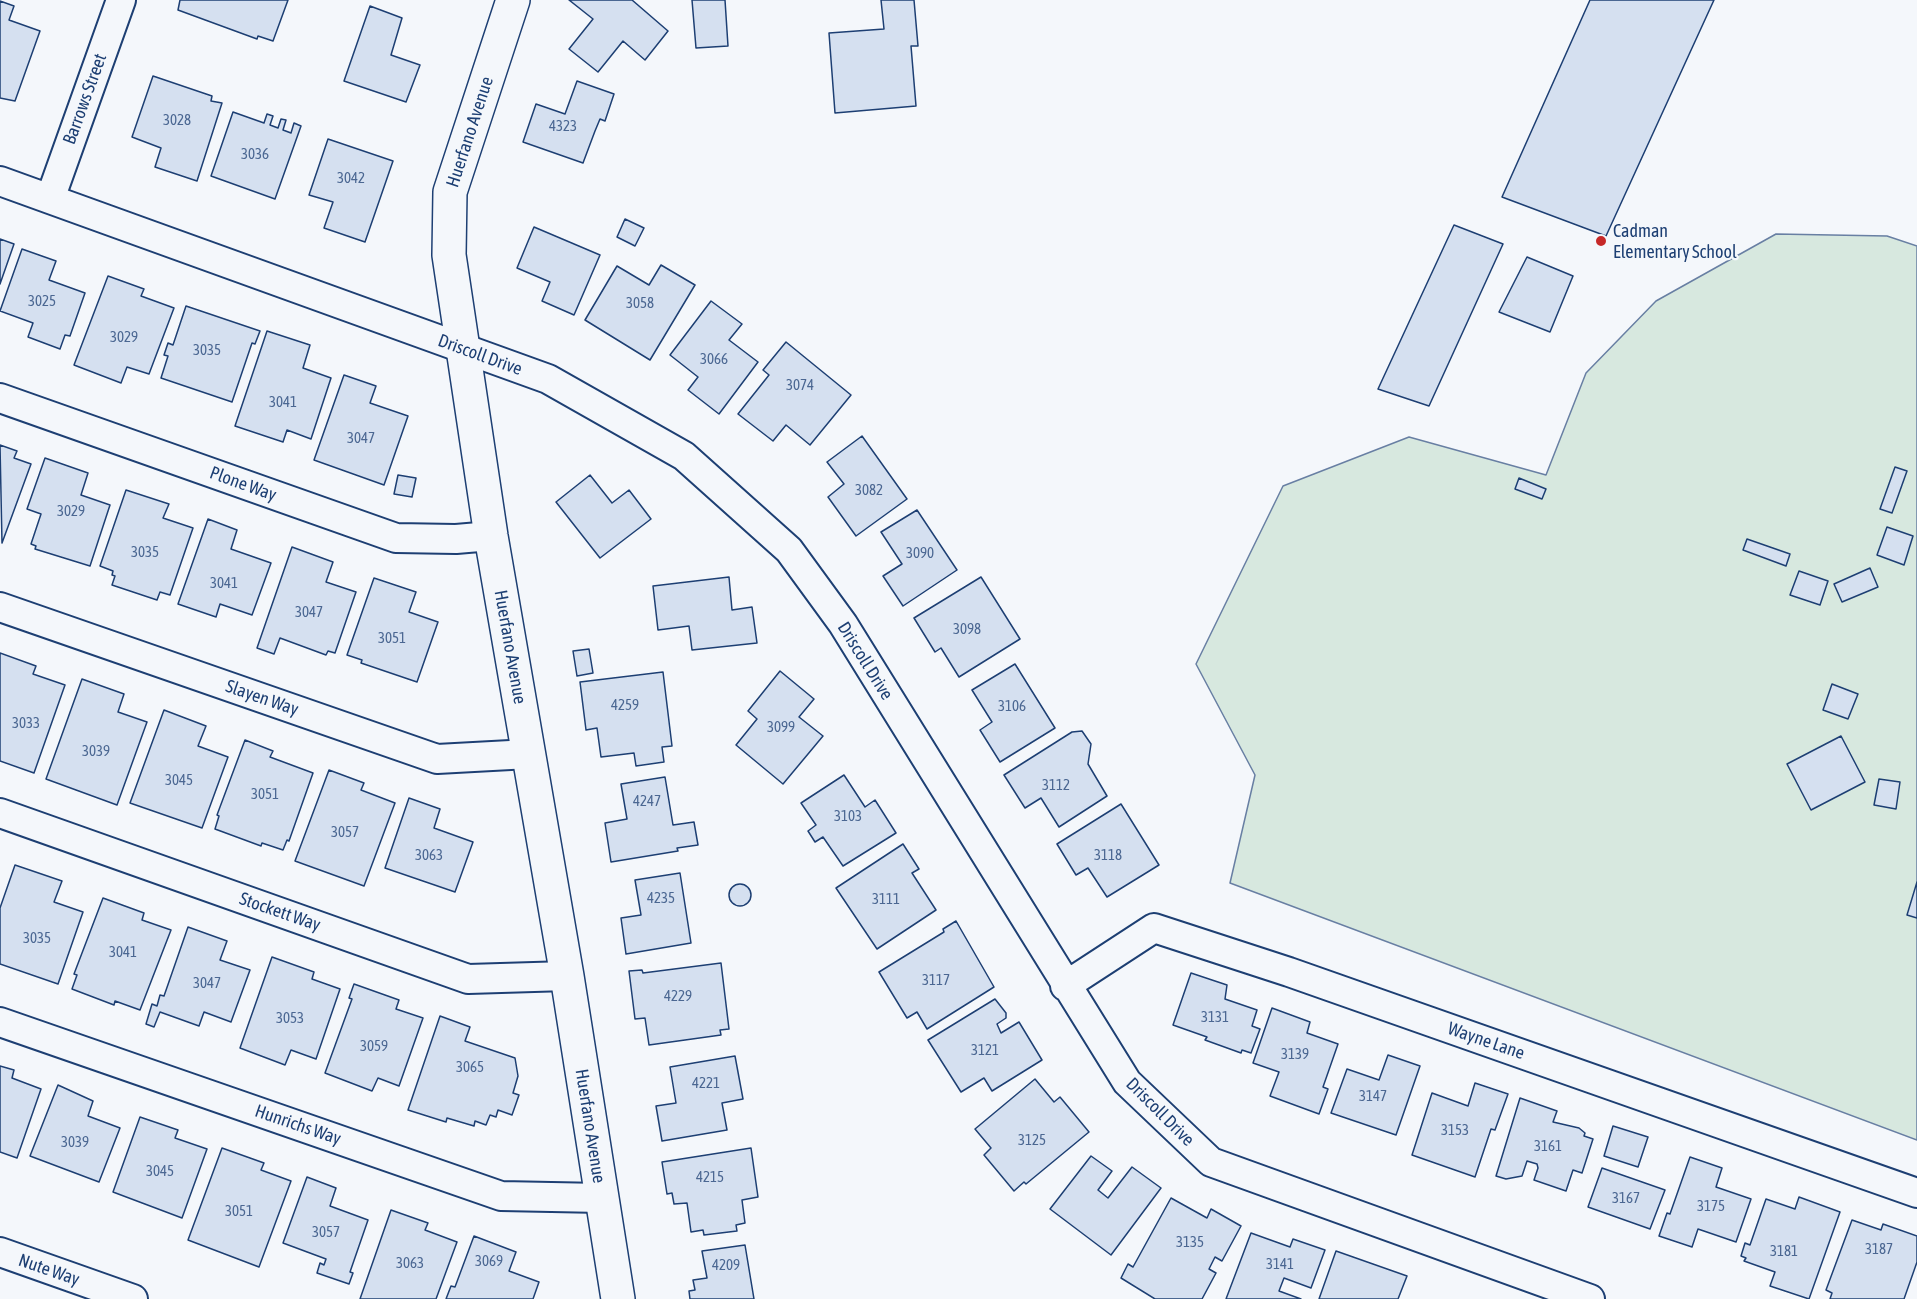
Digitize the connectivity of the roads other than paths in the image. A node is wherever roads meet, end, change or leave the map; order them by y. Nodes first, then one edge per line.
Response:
1 (121, 0) edge
2 (513, 0) edge
3 (0, 181) edge
4 (50, 199) junction
5 (464, 348) junction
6 (0, 398) edge
7 (491, 536) junction
8 (0, 607) edge
9 (529, 754) junction
10 (0, 813) edge
11 (567, 976) junction
12 (1065, 986) junction
13 (0, 1022) edge
14 (1917, 1193) edge
15 (602, 1198) junction
16 (0, 1252) edge
17 (133, 1299) edge
18 (618, 1299) edge
19 (1590, 1299) edge

1 - 4 street, Barrows Street
2 - 5 street, Huerfano Avenue
3 - 4 street, Driscoll Drive
4 - 5 street, Driscoll Drive
5 - 7 street, Huerfano Avenue
5 - 12 street, Driscoll Drive
6 - 7 street, Plone Way
7 - 9 street, Huerfano Avenue
8 - 9 street, Slayen Way
9 - 11 street, Huerfano Avenue
10 - 11 street, Stockett Way
11 - 15 street, Huerfano Avenue
12 - 14 street, Wayne Lane
12 - 19 street, Driscoll Drive
13 - 15 street, Hunrichs Way
15 - 18 street, Huerfano Avenue
16 - 17 street, Nute Way

